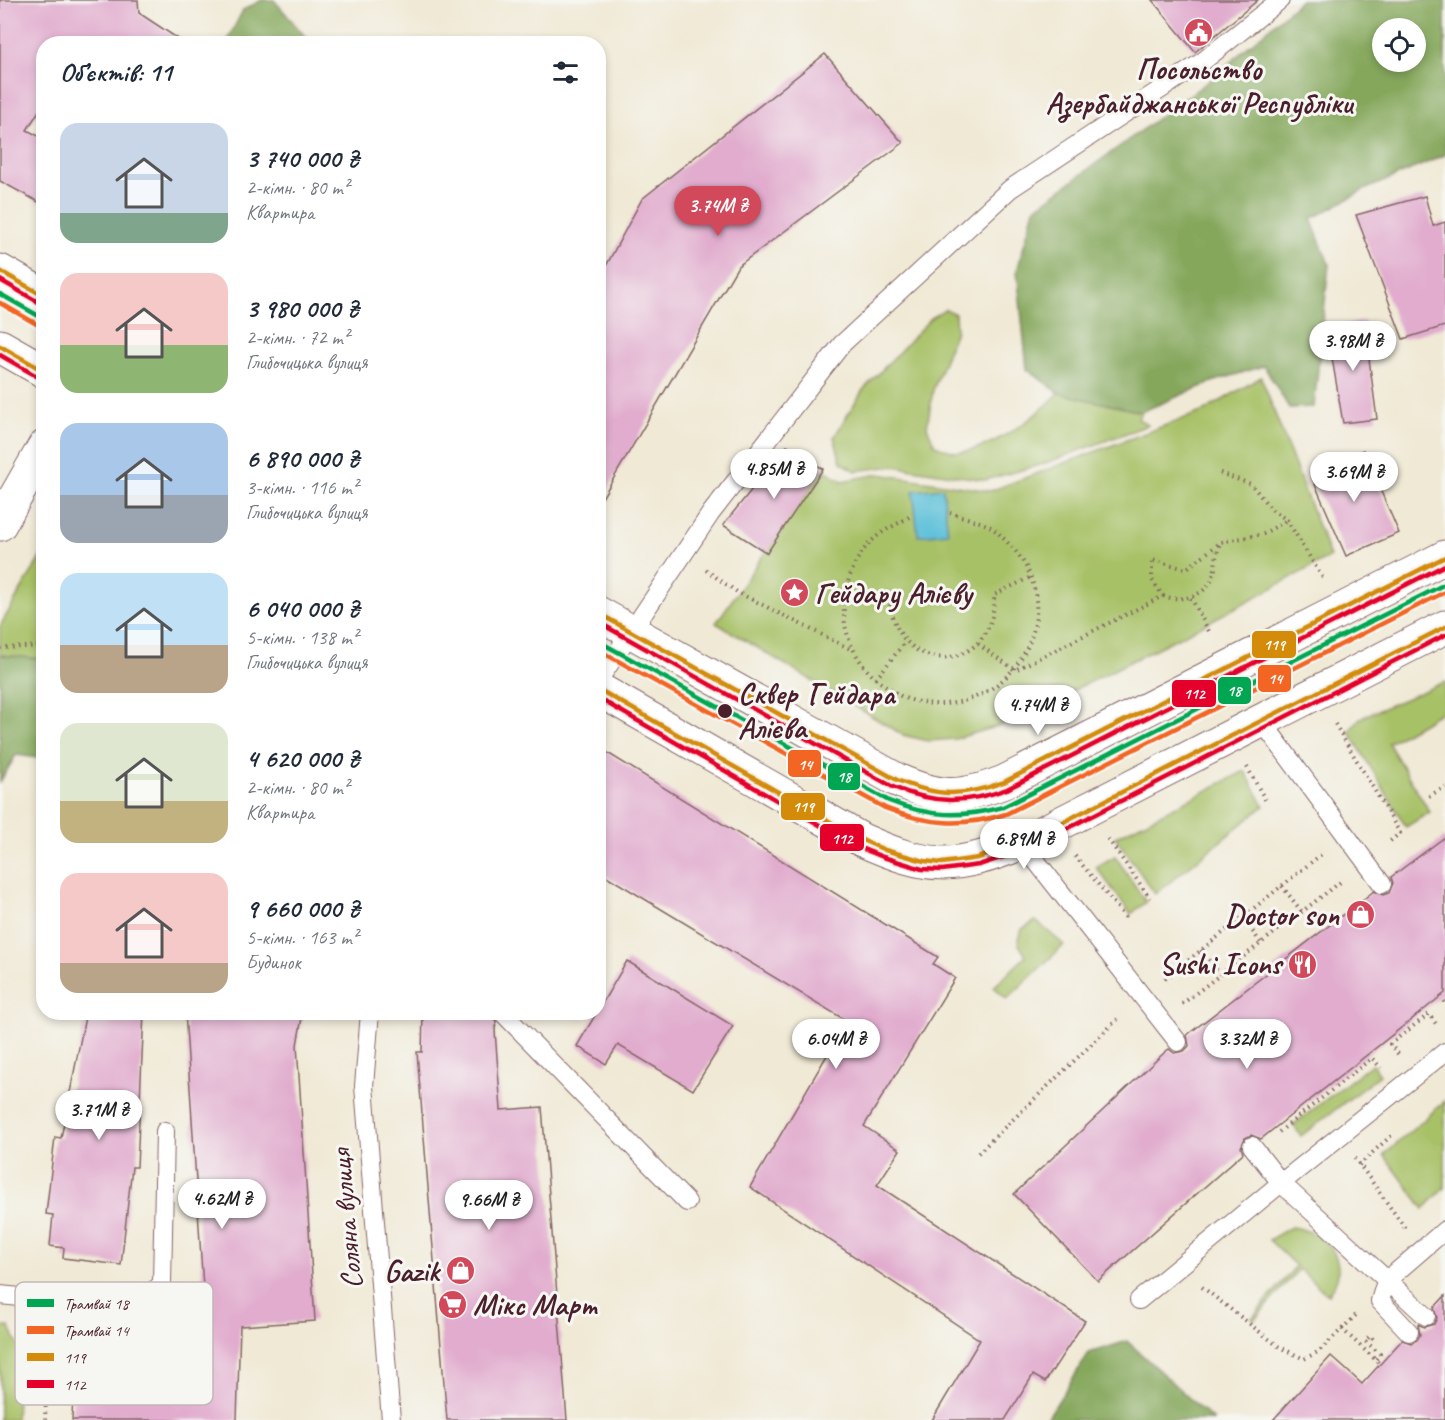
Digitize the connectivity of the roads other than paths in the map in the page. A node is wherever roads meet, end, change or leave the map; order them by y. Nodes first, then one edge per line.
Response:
1 (1280, 0) edge
2 (0, 271) edge
3 (36, 291) edge
4 (0, 346) edge
5 (36, 366) edge
6 (36, 461) edge
7 (0, 524) edge
8 (1445, 557) edge
9 (606, 617) edge
10 (1444, 629) edge
11 (631, 631) junction
12 (606, 669) edge
13 (606, 694) edge
14 (1261, 720) junction
15 (1022, 843) junction
16 (1382, 884) dead end
17 (369, 1020) edge
18 (510, 1020) edge
19 (1178, 1042) dead end
20 (1445, 1052) edge
21 (165, 1131) dead end
22 (1252, 1146) dead end
23 (1281, 1182) junction
24 (687, 1202) dead end
25 (1445, 1230) edge
26 (1386, 1281) junction
27 (162, 1282) edge
28 (0, 1295) edge
29 (15, 1297) edge
30 (1139, 1300) dead end
31 (1426, 1316) dead end
32 (1409, 1332) dead end
33 (391, 1420) edge

1 - 11 lane
2 - 3 main road
4 - 5 main road
6 - 7 main road
8 - 11 main road
9 - 11 main road
10 - 14 main road
11 - 12 lane
13 - 15 main road
14 - 15 main road
14 - 16 lane
15 - 19 lane
17 - 33 lane, Соляна вулиця
18 - 24 lane
20 - 23 lane
21 - 27 lane
22 - 23 lane
23 - 26 lane
23 - 30 lane
25 - 26 lane
26 - 31 lane
26 - 32 lane
28 - 29 lane

